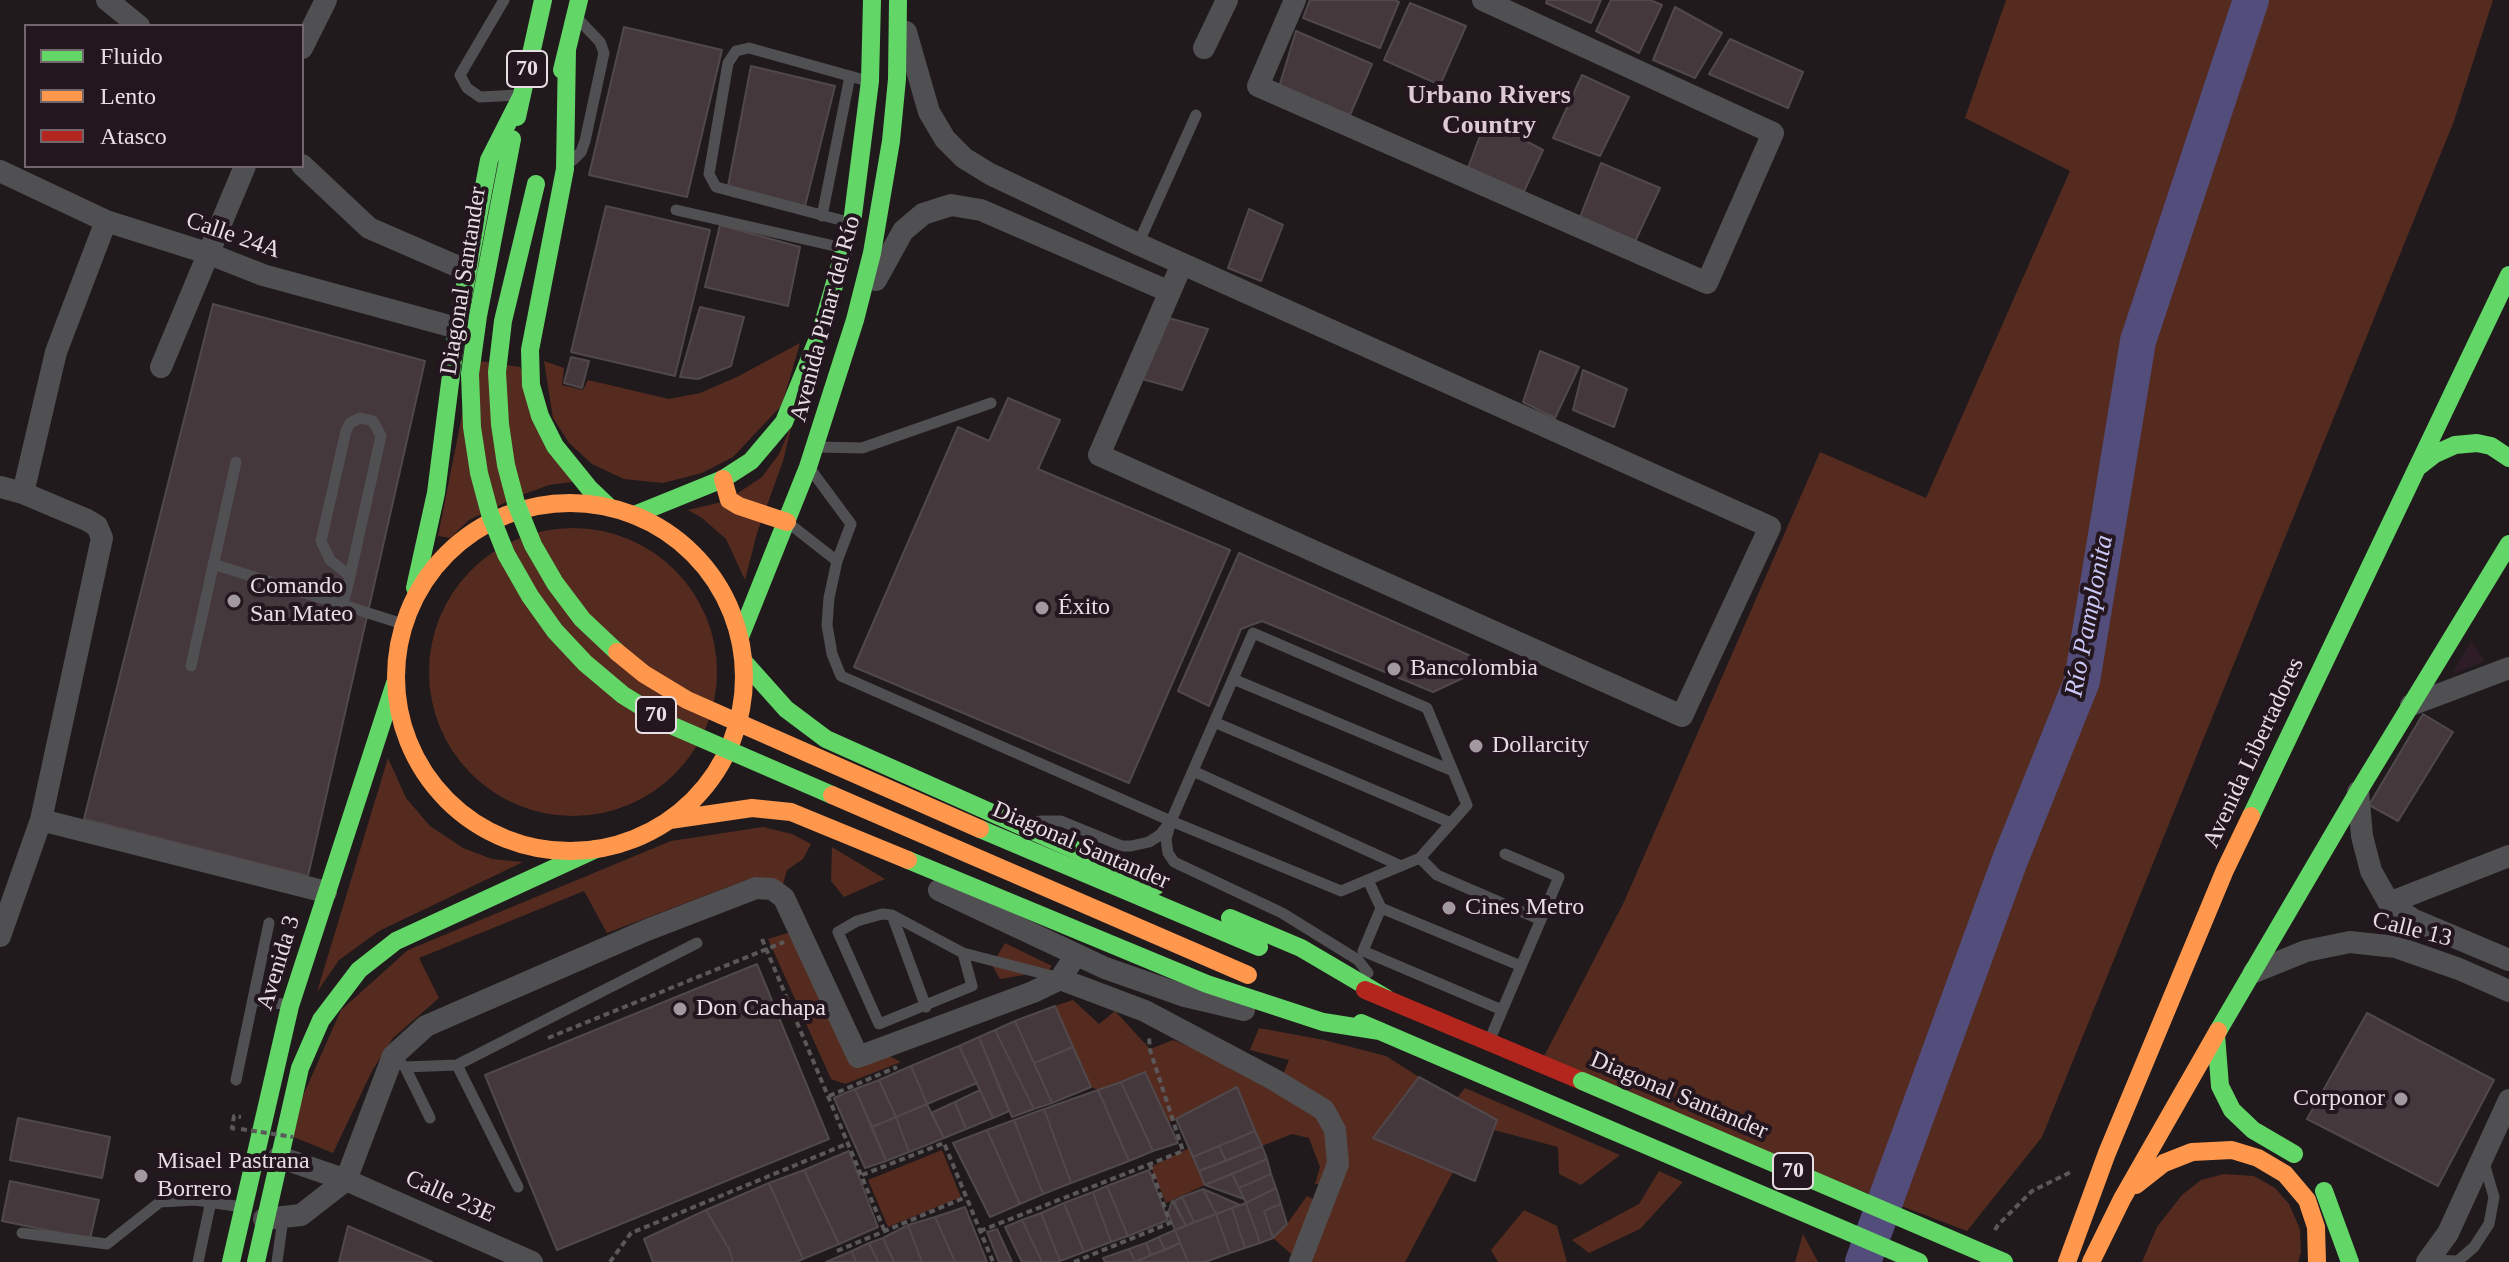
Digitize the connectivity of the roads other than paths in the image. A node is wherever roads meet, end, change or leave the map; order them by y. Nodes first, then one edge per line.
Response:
1 (107, 0) edge
2 (326, 0) edge
3 (504, 0) edge
4 (543, 0) edge
5 (872, 0) edge
6 (1227, 0) edge
7 (1295, 0) edge
8 (1483, 0) edge
9 (898, 4) edge
10 (577, 8) edge
11 (137, 24) edge
12 (304, 44) edge
13 (1204, 48) dead end
14 (567, 49) junction
15 (850, 76) junction
16 (870, 81) junction
17 (522, 95) junction
18 (1196, 115) dead end
19 (547, 139) dead end
20 (304, 167) edge
21 (244, 168) edge
22 (565, 169) junction
23 (0, 171) edge
24 (538, 176) dead end
25 (676, 210) dead end
26 (822, 216) junction
27 (106, 221) junction
28 (852, 223) junction
29 (1138, 244) junction
30 (845, 248) junction
31 (207, 253) junction
32 (1182, 264) junction
33 (468, 271) junction
34 (1124, 272) junction
35 (2509, 275) edge
36 (1170, 292) junction
37 (855, 320) junction
38 (457, 328) junction
39 (161, 367) dead end
40 (991, 403) dead end
41 (815, 447) junction
42 (2509, 458) edge
43 (236, 462) dead end
44 (808, 467) junction
45 (2415, 469) junction
46 (723, 479) junction
47 (0, 487) edge
48 (23, 493) junction
49 (609, 507) junction
50 (634, 515) junction
51 (787, 522) junction
52 (2509, 544) edge
53 (837, 561) junction
54 (213, 564) junction
55 (350, 576) junction
56 (411, 604) junction
57 (343, 605) junction
58 (403, 624) junction
59 (740, 637) junction
60 (744, 662) junction
61 (191, 666) dead end
62 (2509, 668) edge
63 (1233, 679) junction
64 (395, 683) junction
65 (2411, 705) junction
66 (1214, 722) junction
67 (1193, 771) junction
68 (1453, 771) junction
69 (2358, 792) junction
70 (41, 820) junction
71 (669, 820) junction
72 (1007, 821) junction
73 (1171, 821) junction
74 (1451, 823) junction
75 (849, 835) junction
76 (596, 849) junction
77 (1505, 854) dead end
78 (2509, 856) edge
79 (1420, 858) junction
80 (1401, 866) junction
81 (1368, 880) junction
82 (326, 892) junction
83 (2389, 903) junction
84 (1381, 908) junction
85 (892, 915) junction
86 (1541, 920) junction
87 (269, 923) dead end
88 (0, 936) edge
89 (697, 943) dead end
90 (963, 953) junction
91 (1076, 955) junction
92 (2509, 960) edge
93 (1521, 966) junction
94 (2254, 972) junction
95 (1060, 979) junction
96 (2509, 991) edge
97 (1386, 998) junction
98 (253, 1000) junction
99 (290, 1006) junction
100 (926, 1007) junction
101 (1502, 1010) junction
102 (1323, 1022) junction
103 (1380, 1031) junction
104 (2216, 1035) junction
105 (1489, 1041) junction
106 (399, 1061) junction
107 (457, 1065) junction
108 (236, 1080) dead end
109 (2509, 1100) edge
110 (430, 1118) dead end
111 (279, 1157) junction
112 (2483, 1159) junction
113 (346, 1180) junction
114 (518, 1187) dead end
115 (2122, 1199) junction
116 (211, 1201) junction
117 (243, 1207) junction
118 (274, 1219) junction
119 (22, 1233) dead end
120 (2428, 1261) edge
121 (198, 1262) edge
122 (231, 1262) edge
123 (256, 1262) edge
124 (277, 1262) edge
125 (532, 1262) edge
126 (1299, 1262) edge
127 (1919, 1262) edge
128 (2004, 1262) edge
129 (2067, 1262) edge
130 (2091, 1262) edge
131 (2317, 1262) edge
132 (2350, 1262) edge

1 - 11 street
2 - 12 street
3 - 17 lane
4 - 17 main road, 70
5 - 16 main road, Avenida Pinar del Río
6 - 13 street
7 - 8 street
9 - 29 street
9 - 37 main road, Avenida Pinar del Río
10 - 14 main road, 70
10 - 22 lane
14 - 19 main road, 70
14 - 22 main road
15 - 16 lane
15 - 26 lane
15 - 26 lane
16 - 28 main road, Avenida Pinar del Río
17 - 33 main road
17 - 103 main road, Diagonal Santander / 70, bridge
18 - 29 lane
20 - 33 street
21 - 31 street
22 - 49 main road
23 - 27 street, Calle 24A
24 - 97 main road, Diagonal Santander / 70, bridge
25 - 30 lane
26 - 28 lane
27 - 31 street, Calle 24A
27 - 48 street
28 - 30 main road, Avenida Pinar del Río
29 - 32 street
29 - 34 street
30 - 46 main road, Avenida Pinar del Río
31 - 38 street, Calle 24A
31 - 39 street
32 - 36 street
32 - 36 street
33 - 38 main road
34 - 36 street
34 - 37 street
35 - 45 main road, Avenida Libertadores
37 - 41 main road, Avenida Pinar del Río
38 - 56 main road
40 - 41 lane
41 - 44 main road, Avenida Pinar del Río
42 - 45 main road
43 - 54 lane
44 - 51 main road, Avenida Pinar del Río
44 - 53 lane
45 - 129 main road, Avenida Libertadores
46 - 50 main road, Avenida Pinar del Río
46 - 51 main road
47 - 48 street
48 - 70 street
49 - 50 main road
49 - 56 main road
50 - 59 main road
51 - 53 lane
51 - 59 main road, Avenida Pinar del Río
52 - 65 main road
53 - 73 lane
54 - 57 lane
54 - 61 lane
55 - 55 lane
55 - 57 lane
56 - 58 main road
57 - 58 lane
58 - 64 main road
59 - 60 main road
60 - 71 main road
60 - 72 main road
62 - 65 street
63 - 66 lane
63 - 68 lane
63 - 68 lane
64 - 76 main road
64 - 82 main road, Avenida 3
65 - 69 main road
66 - 67 lane
66 - 74 lane
67 - 73 lane
67 - 80 lane
68 - 74 lane
69 - 83 street, Calle 13
69 - 94 main road
70 - 82 street
70 - 88 street
71 - 75 main road
71 - 76 main road
72 - 73 lane
72 - 97 main road
73 - 81 lane
73 - 97 lane
74 - 79 lane
75 - 91 street
75 - 102 main road
76 - 111 main road
77 - 86 lane
78 - 83 street
79 - 80 lane
79 - 86 lane
80 - 81 lane
81 - 84 lane
82 - 99 main road, Avenida 3
83 - 92 street, Calle 13
84 - 93 lane
84 - 101 lane
85 - 90 lane
85 - 100 lane
85 - 100 lane
86 - 93 lane
87 - 98 lane
89 - 107 lane
90 - 95 lane
90 - 100 lane
91 - 95 street
91 - 102 street
93 - 101 lane
94 - 96 street, Calle 13
94 - 104 main road
95 - 106 street
95 - 126 street
97 - 105 main road, Diagonal Santander / 70
98 - 99 lane
98 - 108 lane
99 - 117 main road, Avenida 3
101 - 105 lane
102 - 103 main road
103 - 127 main road, Diagonal Santander / 70
104 - 115 main road
104 - 132 main road
105 - 128 main road, Diagonal Santander / 70, bridge
106 - 107 lane
106 - 110 lane
106 - 113 street
107 - 114 lane
109 - 112 street
111 - 113 street, Calle 23E
111 - 118 main road
112 - 120 street
112 - 120 lane
113 - 118 street
113 - 125 street, Calle 23E
115 - 130 main road
115 - 131 main road
116 - 117 lane
116 - 119 lane
116 - 121 lane
117 - 122 main road, Avenida 3
118 - 123 main road
118 - 124 lane

